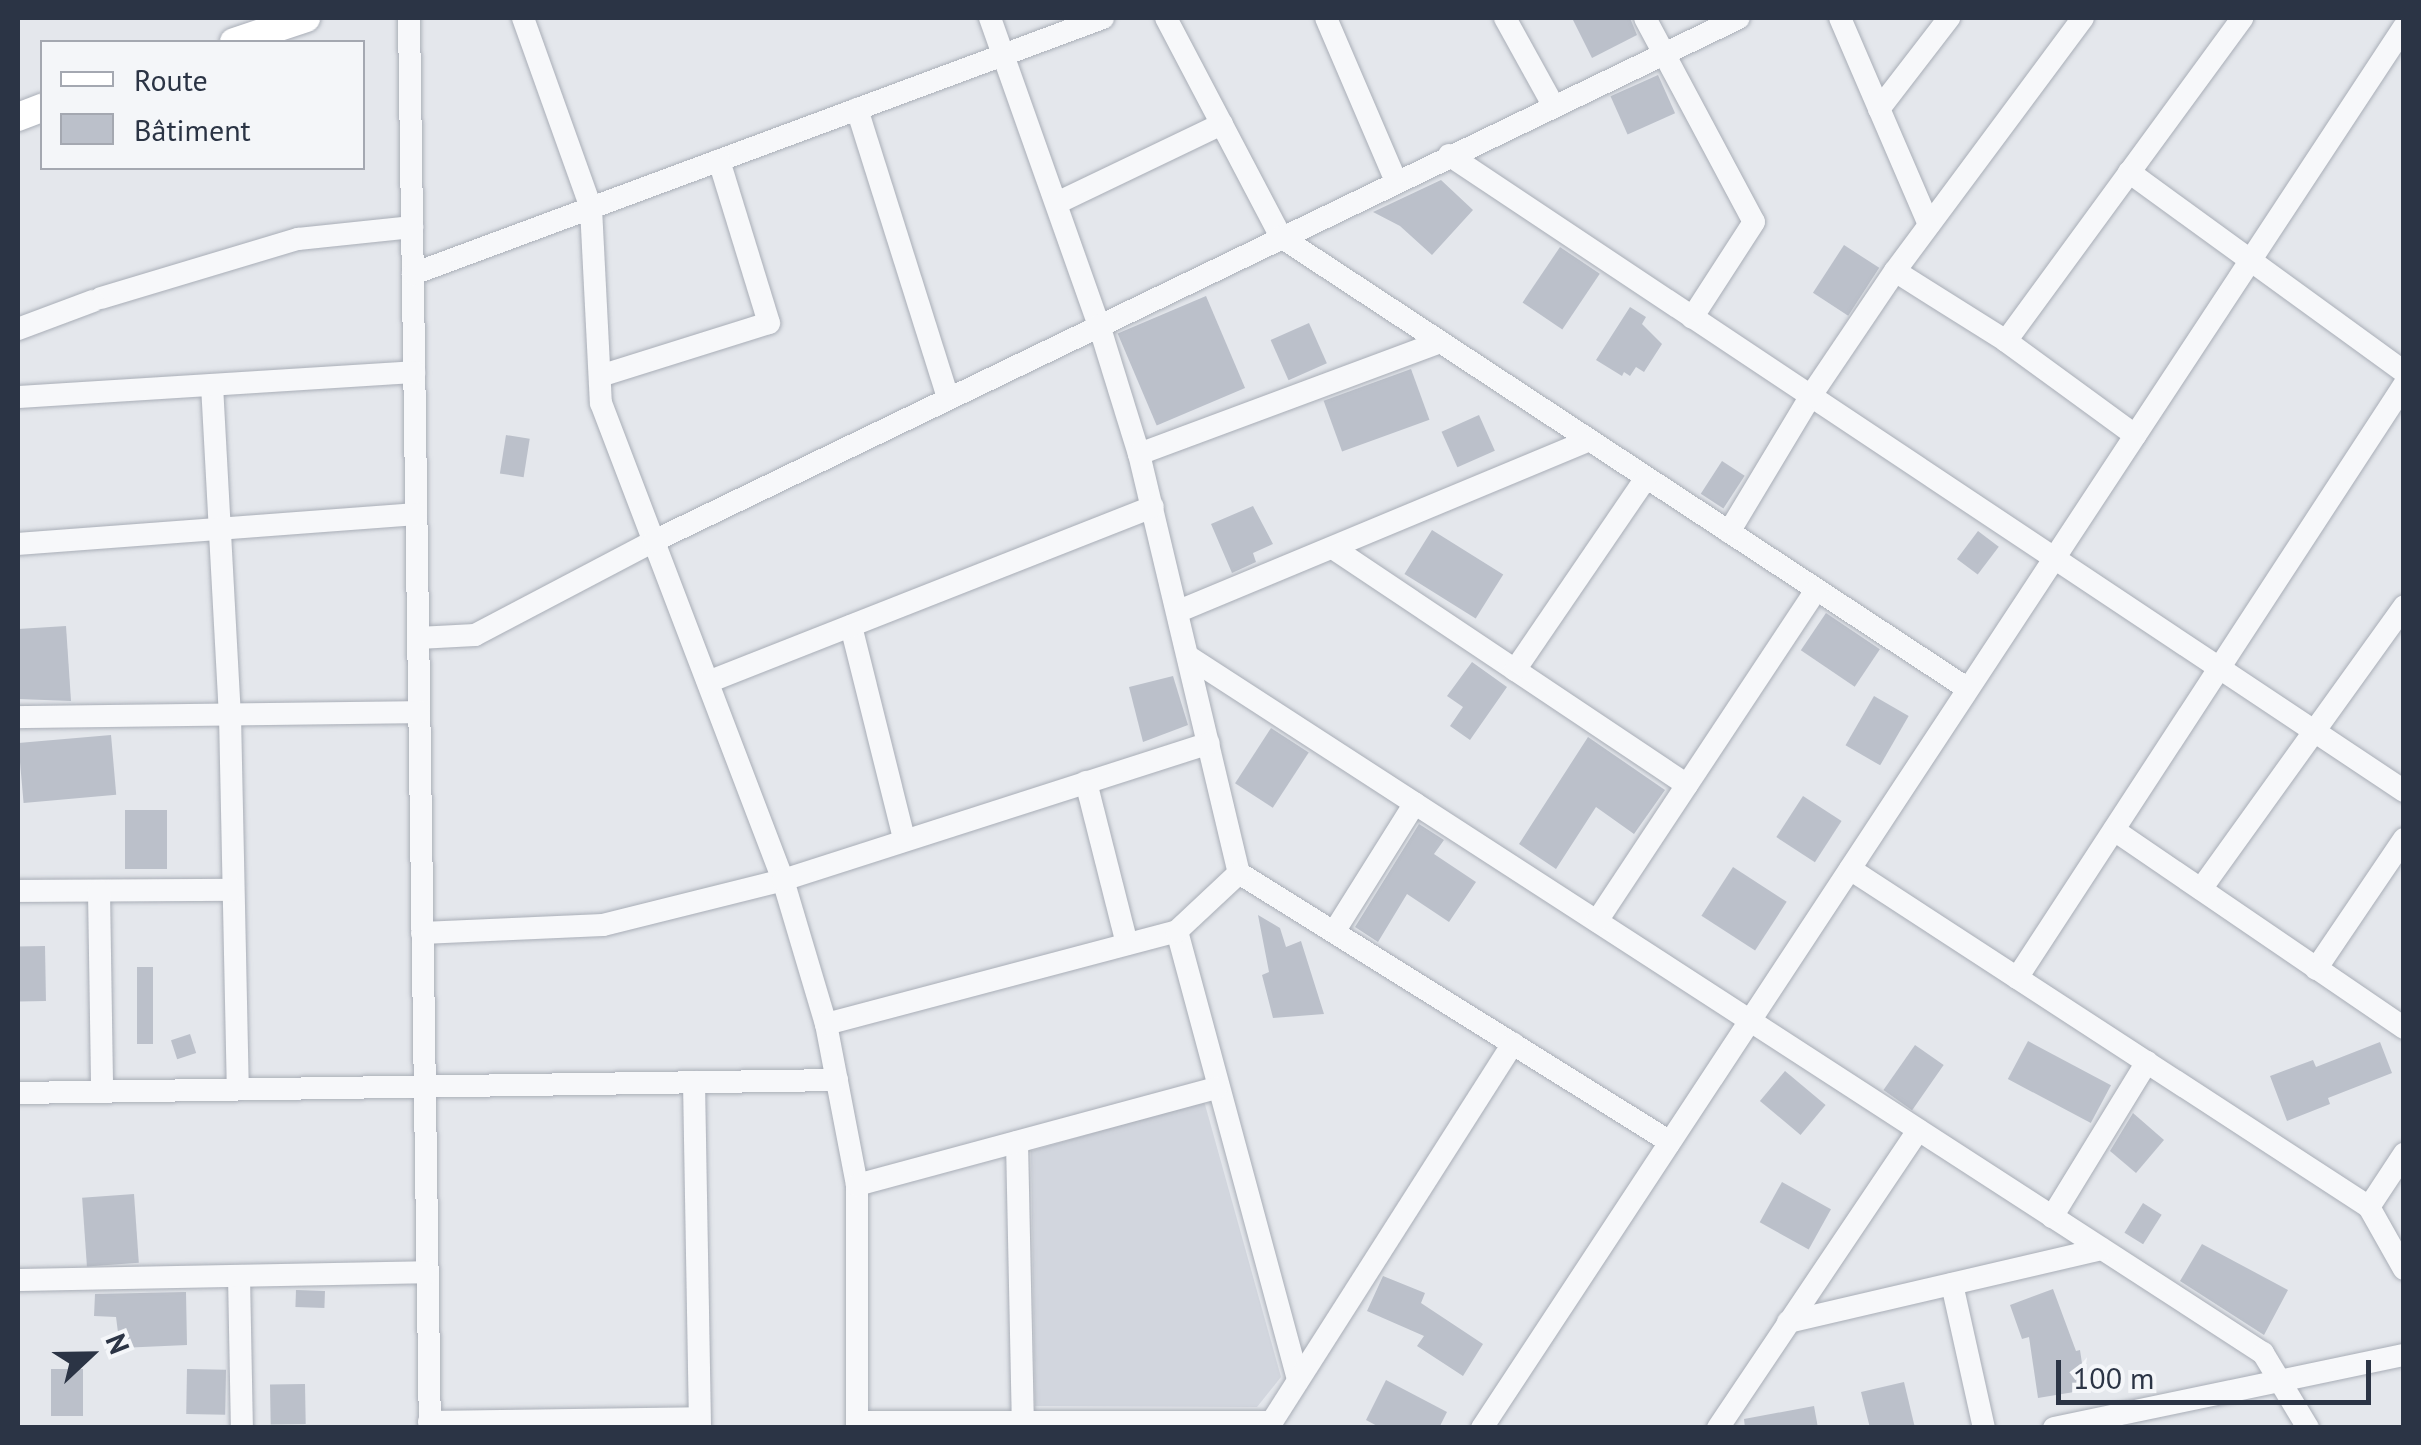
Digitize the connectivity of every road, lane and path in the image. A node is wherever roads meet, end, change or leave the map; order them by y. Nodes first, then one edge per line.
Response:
1 (306, 18) edge
2 (410, 18) edge
3 (523, 18) edge
4 (990, 18) edge
5 (1103, 18) edge
6 (1166, 18) edge
7 (1326, 18) edge
8 (1505, 18) edge
9 (1645, 18) edge
10 (1739, 18) edge
11 (1840, 18) edge
12 (1949, 18) edge
13 (2082, 18) edge
14 (2242, 18) edge
15 (2404, 27) edge
16 (240, 40) edge
17 (1663, 51) junction
18 (1005, 54) junction
19 (1553, 104) junction
20 (856, 109) junction
21 (1879, 109) junction
22 (1222, 124) junction
23 (1449, 155) junction
24 (720, 160) junction
25 (2129, 172) junction
26 (1396, 181) junction
27 (1056, 203) junction
28 (591, 208) junction
29 (1929, 225) junction
30 (412, 227) junction
31 (1281, 237) junction
32 (2250, 260) junction
33 (1895, 271) junction
34 (413, 274) junction
35 (1692, 318) junction
36 (1099, 325) junction
37 (18, 329) edge
38 (2006, 341) junction
39 (1440, 342) junction
40 (414, 372) junction
41 (2404, 372) edge
42 (600, 376) junction
43 (212, 385) junction
44 (2404, 385) edge
45 (18, 397) edge
46 (1810, 397) junction
47 (948, 398) junction
48 (2135, 435) junction
49 (1589, 440) junction
50 (1139, 454) junction
51 (1646, 478) junction
52 (1152, 506) junction
53 (416, 514) junction
54 (217, 532) junction
55 (1729, 532) junction
56 (654, 541) junction
57 (18, 544) edge
58 (1333, 548) junction
59 (2054, 559) junction
60 (1816, 590) junction
61 (2404, 606) edge
62 (1179, 610) junction
63 (851, 626) junction
64 (418, 638) junction
65 (1189, 657) junction
66 (2219, 669) junction
67 (1515, 670) junction
68 (708, 682) junction
69 (1968, 690) junction
70 (419, 712) junction
71 (230, 715) junction
72 (18, 718) edge
73 (2314, 732) junction
74 (1209, 743) junction
75 (1086, 782) junction
76 (1686, 785) junction
77 (2404, 791) edge
78 (1415, 804) junction
79 (2114, 830) junction
80 (904, 839) junction
81 (2404, 839) edge
82 (1850, 869) junction
83 (1239, 873) junction
84 (783, 880) junction
85 (233, 890) junction
86 (2201, 890) junction
87 (18, 891) edge
88 (100, 891) junction
89 (1597, 921) junction
90 (1177, 930) junction
91 (1334, 932) junction
92 (422, 933) junction
93 (1127, 944) junction
94 (2316, 968) junction
95 (2017, 978) junction
96 (1750, 1020) junction
97 (826, 1024) junction
98 (2404, 1028) edge
99 (1512, 1044) junction
100 (2147, 1062) junction
101 (837, 1080) junction
102 (694, 1082) junction
103 (425, 1087) junction
104 (1216, 1088) junction
105 (238, 1089) junction
106 (102, 1091) junction
107 (18, 1093) edge
108 (1918, 1130) junction
109 (1017, 1142) junction
110 (1670, 1142) junction
111 (2404, 1154) edge
112 (858, 1185) junction
113 (2368, 1207) junction
114 (2052, 1217) junction
115 (2102, 1249) junction
116 (2404, 1268) edge
117 (427, 1272) junction
118 (239, 1276) junction
119 (18, 1280) edge
120 (1952, 1284) junction
121 (1788, 1322) junction
122 (2404, 1355) edge
123 (2281, 1378) junction
124 (1298, 1380) junction
125 (2122, 1421) edge
126 (1022, 1422) junction
127 (700, 1423) edge
128 (430, 1424) edge
129 (857, 1425) edge
130 (1269, 1425) edge
131 (242, 1428) edge
132 (1482, 1428) edge
133 (1718, 1428) edge
134 (1984, 1428) edge
135 (2054, 1428) edge
136 (2308, 1428) edge

1 - 16 main road
2 - 30 street
3 - 28 street
4 - 18 street
5 - 18 street
6 - 22 street
7 - 26 street
8 - 19 street
9 - 17 street
10 - 17 street
11 - 21 street
12 - 21 street
13 - 29 street
14 - 25 street
15 - 32 street
17 - 19 street
17 - 35 street
18 - 20 street
18 - 27 street
19 - 23 street
20 - 24 street
20 - 47 street
21 - 29 street
22 - 27 street
22 - 31 street
23 - 26 street
23 - 35 street
24 - 28 street
24 - 42 street
25 - 32 street
25 - 38 street
26 - 31 street
27 - 36 street
28 - 34 street
28 - 42 street
29 - 33 street
30 - 34 street
30 - 37 street
31 - 36 street
31 - 39 street
32 - 41 street
32 - 48 street
33 - 38 street
33 - 46 street
34 - 40 street
35 - 46 street
36 - 47 street
36 - 50 street
38 - 48 street
39 - 49 street
39 - 50 street
40 - 43 street
40 - 53 street
42 - 56 street
43 - 45 street
43 - 54 street
44 - 66 street
46 - 55 street
46 - 59 street
47 - 56 street
48 - 59 street
49 - 51 street
49 - 58 street
50 - 52 street
51 - 55 street
51 - 67 street
52 - 62 street
52 - 63 street
53 - 54 street
53 - 64 street
54 - 57 street
54 - 71 street
55 - 60 street
56 - 64 street
56 - 68 street
58 - 62 street
58 - 67 street
59 - 66 street
59 - 69 street
60 - 69 street
60 - 76 street
61 - 73 street
62 - 65 street
63 - 68 street
63 - 80 street
64 - 70 street
65 - 74 street
65 - 78 street
66 - 73 street
66 - 79 street
67 - 76 street
68 - 84 street
69 - 82 street
70 - 71 street
70 - 92 street
71 - 72 street
71 - 85 street
73 - 77 street
73 - 86 street
74 - 75 street
74 - 83 street
75 - 80 street
75 - 93 street
76 - 89 street
78 - 89 street
78 - 91 street
79 - 86 street
79 - 95 street
80 - 84 street
81 - 94 street
82 - 95 street
82 - 96 street
83 - 90 street
83 - 91 street
84 - 92 street
84 - 97 street
85 - 88 street
85 - 105 street
86 - 94 street
87 - 88 street
88 - 106 street
89 - 96 street
90 - 93 street
90 - 104 street
91 - 99 street
92 - 103 street
93 - 97 street
94 - 98 street
95 - 100 street
96 - 108 street
96 - 110 street
97 - 101 street
99 - 110 street
99 - 124 street
100 - 113 street
100 - 114 street
101 - 102 street
101 - 112 street
102 - 103 street
102 - 127 street
103 - 105 street
103 - 117 street
104 - 109 street
104 - 124 street
105 - 106 street
106 - 107 street
108 - 114 street
108 - 121 street
109 - 112 street
109 - 126 street
110 - 132 street
111 - 113 street
112 - 129 street
113 - 116 street
114 - 115 street
115 - 120 street
115 - 123 street
117 - 118 street
117 - 128 street
118 - 119 street
118 - 131 street
120 - 121 street
120 - 134 street
121 - 133 street
122 - 123 street
123 - 125 street
123 - 136 street
124 - 130 street
125 - 135 street
126 - 129 street
126 - 130 street
127 - 128 street

